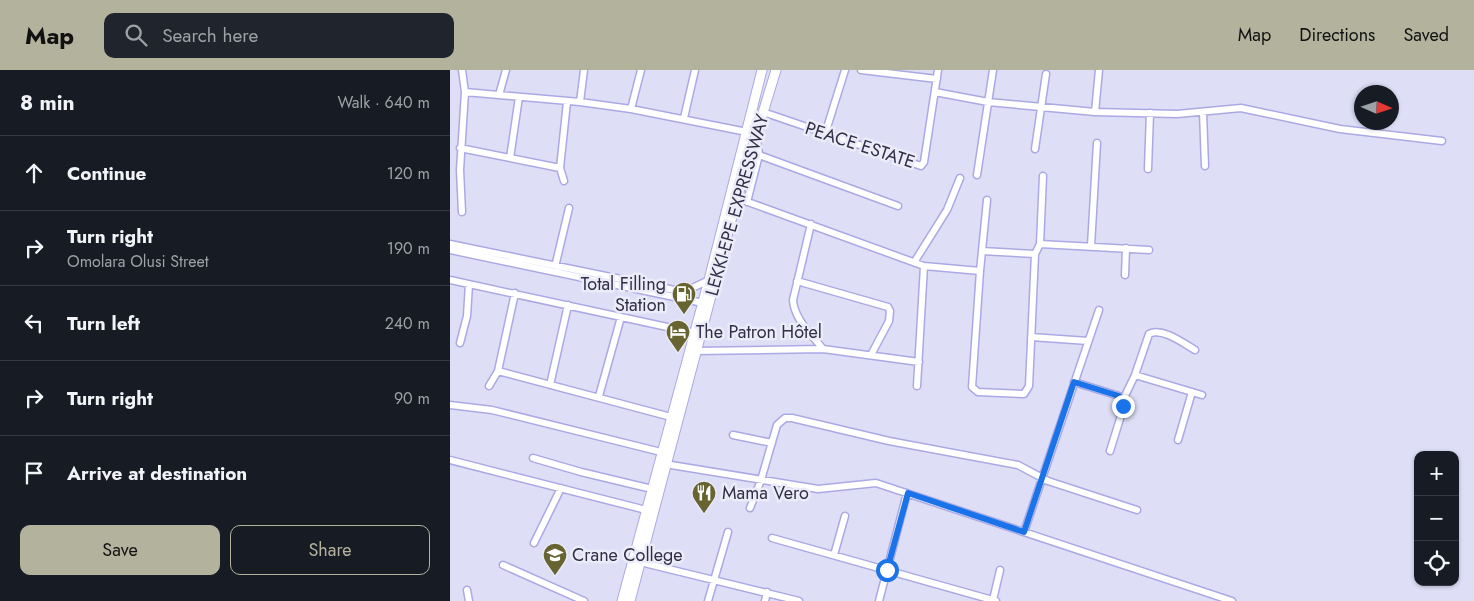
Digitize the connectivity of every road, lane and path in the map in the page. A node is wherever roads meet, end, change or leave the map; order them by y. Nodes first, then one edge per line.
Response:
1 (462, 70) edge
2 (506, 70) edge
3 (584, 70) edge
4 (641, 70) edge
5 (695, 70) edge
6 (762, 70) edge
7 (776, 70) edge
8 (845, 70) edge
9 (861, 70) edge
10 (938, 70) edge
11 (993, 70) edge
12 (1099, 70) edge
13 (1046, 74) dead end
14 (937, 79) junction
15 (464, 92) junction
16 (935, 92) junction
17 (499, 95) junction
18 (519, 97) junction
19 (567, 102) junction
20 (580, 102) junction
21 (988, 102) junction
22 (1040, 108) junction
23 (631, 109) junction
24 (763, 112) junction
25 (1095, 112) junction
26 (1203, 112) junction
27 (1150, 113) junction
28 (684, 118) junction
29 (752, 133) junction
30 (825, 134) junction
31 (1442, 141) dead end
32 (1096, 143) dead end
33 (460, 148) junction
34 (1035, 149) dead end
35 (759, 155) junction
36 (510, 158) junction
37 (1205, 166) dead end
38 (560, 168) junction
39 (1148, 169) dead end
40 (977, 175) dead end
41 (1043, 176) dead end
42 (960, 178) dead end
43 (564, 181) dead end
44 (737, 198) junction
45 (986, 200) dead end
46 (747, 202) junction
47 (898, 206) dead end
48 (569, 208) dead end
49 (462, 212) dead end
50 (811, 224) junction
51 (450, 244) edge
52 (1040, 244) junction
53 (1091, 246) junction
54 (1126, 248) junction
55 (450, 250) edge
56 (1149, 250) dead end
57 (982, 251) junction
58 (1035, 254) junction
59 (915, 261) junction
60 (924, 266) junction
61 (555, 268) junction
62 (980, 271) junction
63 (1125, 276) dead end
64 (450, 280) edge
65 (709, 280) junction
66 (797, 281) junction
67 (470, 284) junction
68 (653, 289) junction
69 (515, 293) junction
70 (703, 303) junction
71 (568, 305) junction
72 (1099, 310) dead end
73 (621, 317) junction
74 (695, 333) junction
75 (1031, 337) junction
76 (1088, 341) junction
77 (460, 343) dead end
78 (823, 349) junction
79 (1195, 350) dead end
80 (697, 351) junction
81 (871, 355) junction
82 (919, 362) junction
83 (498, 371) junction
84 (1135, 375) junction
85 (1074, 382) junction
86 (550, 385) junction
87 (490, 386) dead end
88 (917, 386) dead end
89 (1192, 392) junction
90 (1202, 395) dead end
91 (599, 396) junction
92 (1123, 400) junction
93 (450, 405) edge
94 (671, 417) junction
95 (733, 435) dead end
96 (1178, 440) dead end
97 (772, 443) junction
98 (1110, 451) dead end
99 (661, 452) junction
100 (533, 458) dead end
101 (450, 460) edge
102 (665, 464) junction
103 (1042, 478) junction
104 (761, 480) junction
105 (561, 488) junction
106 (652, 489) junction
107 (908, 493) junction
108 (750, 508) dead end
109 (646, 510) junction
110 (1137, 510) dead end
111 (845, 516) dead end
112 (728, 532) dead end
113 (1024, 532) junction
114 (772, 538) dead end
115 (534, 543) dead end
116 (834, 555) junction
117 (640, 562) junction
118 (503, 565) dead end
119 (887, 570) junction
120 (1000, 570) dead end
121 (714, 578) junction
122 (467, 590) dead end
123 (767, 592) junction
124 (966, 597) edge
125 (469, 601) edge
126 (584, 601) edge
127 (622, 601) edge
128 (630, 601) edge
129 (708, 601) edge
130 (765, 601) edge
131 (799, 601) edge
132 (879, 601) edge
133 (995, 601) edge
134 (1232, 601) edge

1 - 15 street
2 - 17 street
3 - 20 street
4 - 23 street
5 - 28 street
6 - 29 highway, LEKKI-EPE EXPRESSWAY
7 - 24 highway, LEKKI-EPE EXPRESSWAY
8 - 30 street
9 - 14 street
10 - 14 street, PEACE ESTATE
11 - 21 street
12 - 25 street
13 - 22 street
14 - 16 street, PEACE ESTATE
15 - 17 street
15 - 33 street
16 - 21 street
16 - 30 street, PEACE ESTATE
17 - 18 street
18 - 19 street
18 - 36 street
19 - 20 street
19 - 38 street
20 - 23 street
21 - 22 street
21 - 40 street
22 - 25 street
22 - 34 street
23 - 28 street
24 - 29 highway, LEKKI-EPE EXPRESSWAY
24 - 30 street, PEACE ESTATE
25 - 27 street
26 - 27 street
26 - 31 street
26 - 37 street
27 - 39 street
28 - 29 street
29 - 35 street
29 - 44 highway, LEKKI-EPE EXPRESSWAY
29 - 65 highway, LEKKI-EPE EXPRESSWAY
32 - 53 street
33 - 36 street
33 - 49 street
35 - 46 street
35 - 47 street
36 - 38 street
38 - 43 street
41 - 52 street
42 - 59 street
44 - 46 street
44 - 80 highway, LEKKI-EPE EXPRESSWAY
45 - 57 street
46 - 50 street
48 - 61 street
50 - 59 street
50 - 66 street
51 - 61 street
52 - 53 street
52 - 58 street
53 - 54 street
54 - 56 street
54 - 63 street
55 - 61 street
57 - 58 street
57 - 62 street
58 - 75 street
59 - 60 street
60 - 62 street
60 - 82 street
61 - 68 street
62 - 75 street
64 - 67 street
65 - 68 street
65 - 70 highway, LEKKI-EPE EXPRESSWAY
66 - 78 street
66 - 81 street
67 - 69 street
67 - 77 street
68 - 70 street
69 - 71 street
69 - 83 street
70 - 74 highway, LEKKI-EPE EXPRESSWAY
71 - 73 street
71 - 86 street
72 - 76 street
73 - 74 street
73 - 91 street
74 - 94 highway, LEKKI-EPE EXPRESSWAY
75 - 76 street
76 - 85 street
78 - 80 street
78 - 81 street
79 - 84 street
80 - 102 highway, LEKKI-EPE EXPRESSWAY
81 - 82 street
82 - 88 street
83 - 86 street
83 - 87 street
84 - 89 street
84 - 92 street
85 - 92 street
85 - 103 street
86 - 91 street
89 - 90 street
89 - 96 street
91 - 94 street
92 - 98 street
93 - 99 street
94 - 99 highway, LEKKI-EPE EXPRESSWAY
95 - 97 street
97 - 103 street
97 - 104 street
99 - 106 highway, LEKKI-EPE EXPRESSWAY
100 - 106 street
101 - 105 street
102 - 104 street
102 - 117 highway, LEKKI-EPE EXPRESSWAY
103 - 110 street
103 - 113 street
104 - 107 street
104 - 108 street
105 - 109 street
105 - 115 street
106 - 109 highway, LEKKI-EPE EXPRESSWAY
107 - 113 street
107 - 119 street
109 - 127 highway, LEKKI-EPE EXPRESSWAY
111 - 116 street
112 - 121 street
113 - 134 street
114 - 116 street
116 - 119 street
117 - 121 street
117 - 128 highway, LEKKI-EPE EXPRESSWAY
118 - 126 street
119 - 124 street
119 - 132 street
120 - 133 street
121 - 123 street
121 - 129 street
122 - 125 street
123 - 130 street
123 - 131 street
124 - 133 street

